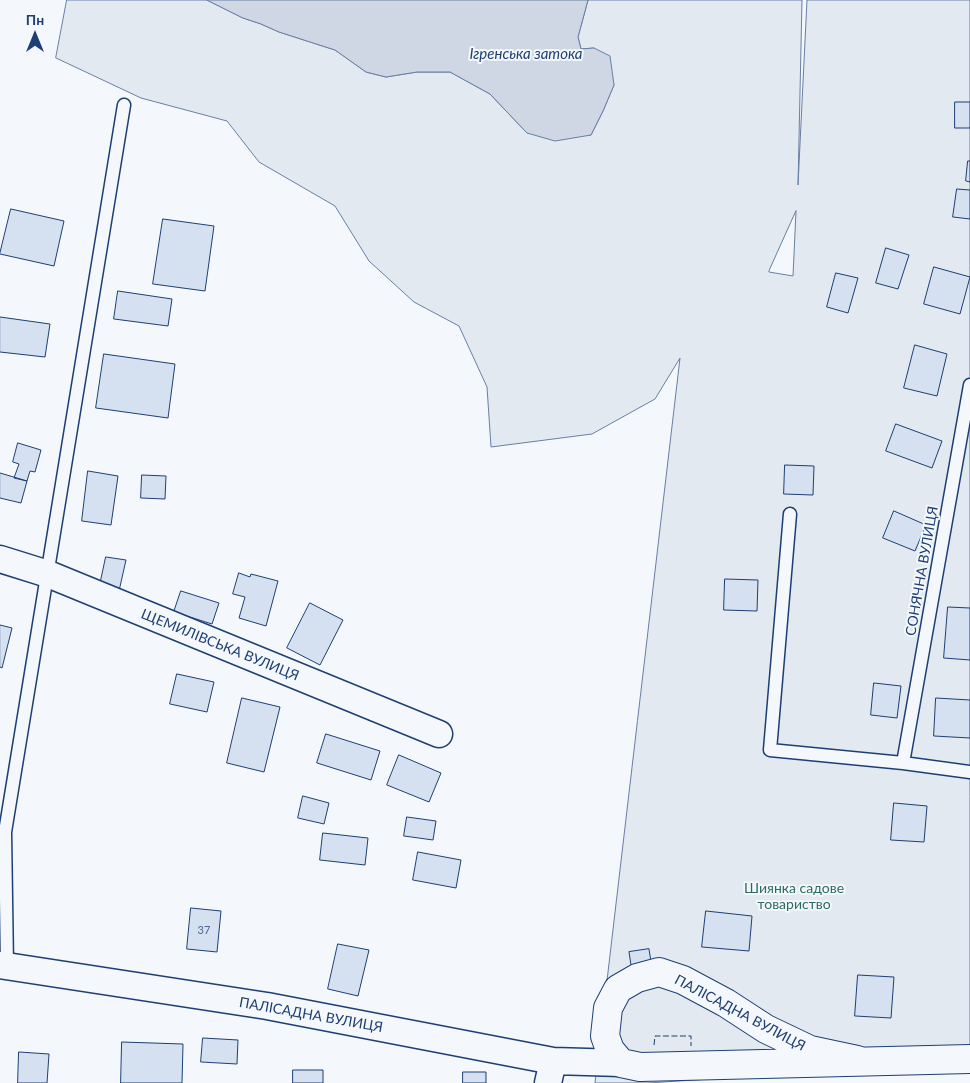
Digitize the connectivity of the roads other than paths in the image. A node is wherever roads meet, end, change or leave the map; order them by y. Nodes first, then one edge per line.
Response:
1 (124, 105) dead end
2 (970, 385) edge
3 (790, 514) dead end
4 (0, 558) edge
5 (48, 574) junction
6 (439, 734) dead end
7 (904, 762) junction
8 (970, 772) edge
9 (4, 966) edge
10 (970, 1059) edge
11 (857, 1060) junction
12 (621, 1063) junction
13 (550, 1072) edge

1 - 5 lane
2 - 7 lane, СОНЯЧНА ВУЛИЦЯ
3 - 7 lane
4 - 5 street, ЩЕМИЛІВСЬКА ВУЛИЦЯ
5 - 6 street, ЩЕМИЛІВСЬКА ВУЛИЦЯ
5 - 9 lane
7 - 8 lane
9 - 13 street, ПАЛІСАДНА ВУЛИЦЯ
10 - 11 street, ПАЛІСАДНА ВУЛИЦЯ
11 - 12 street, ПАЛІСАДНА ВУЛИЦЯ
11 - 12 street, ПАЛІСАДНА ВУЛИЦЯ
12 - 13 street, ПАЛІСАДНА ВУЛИЦЯ

